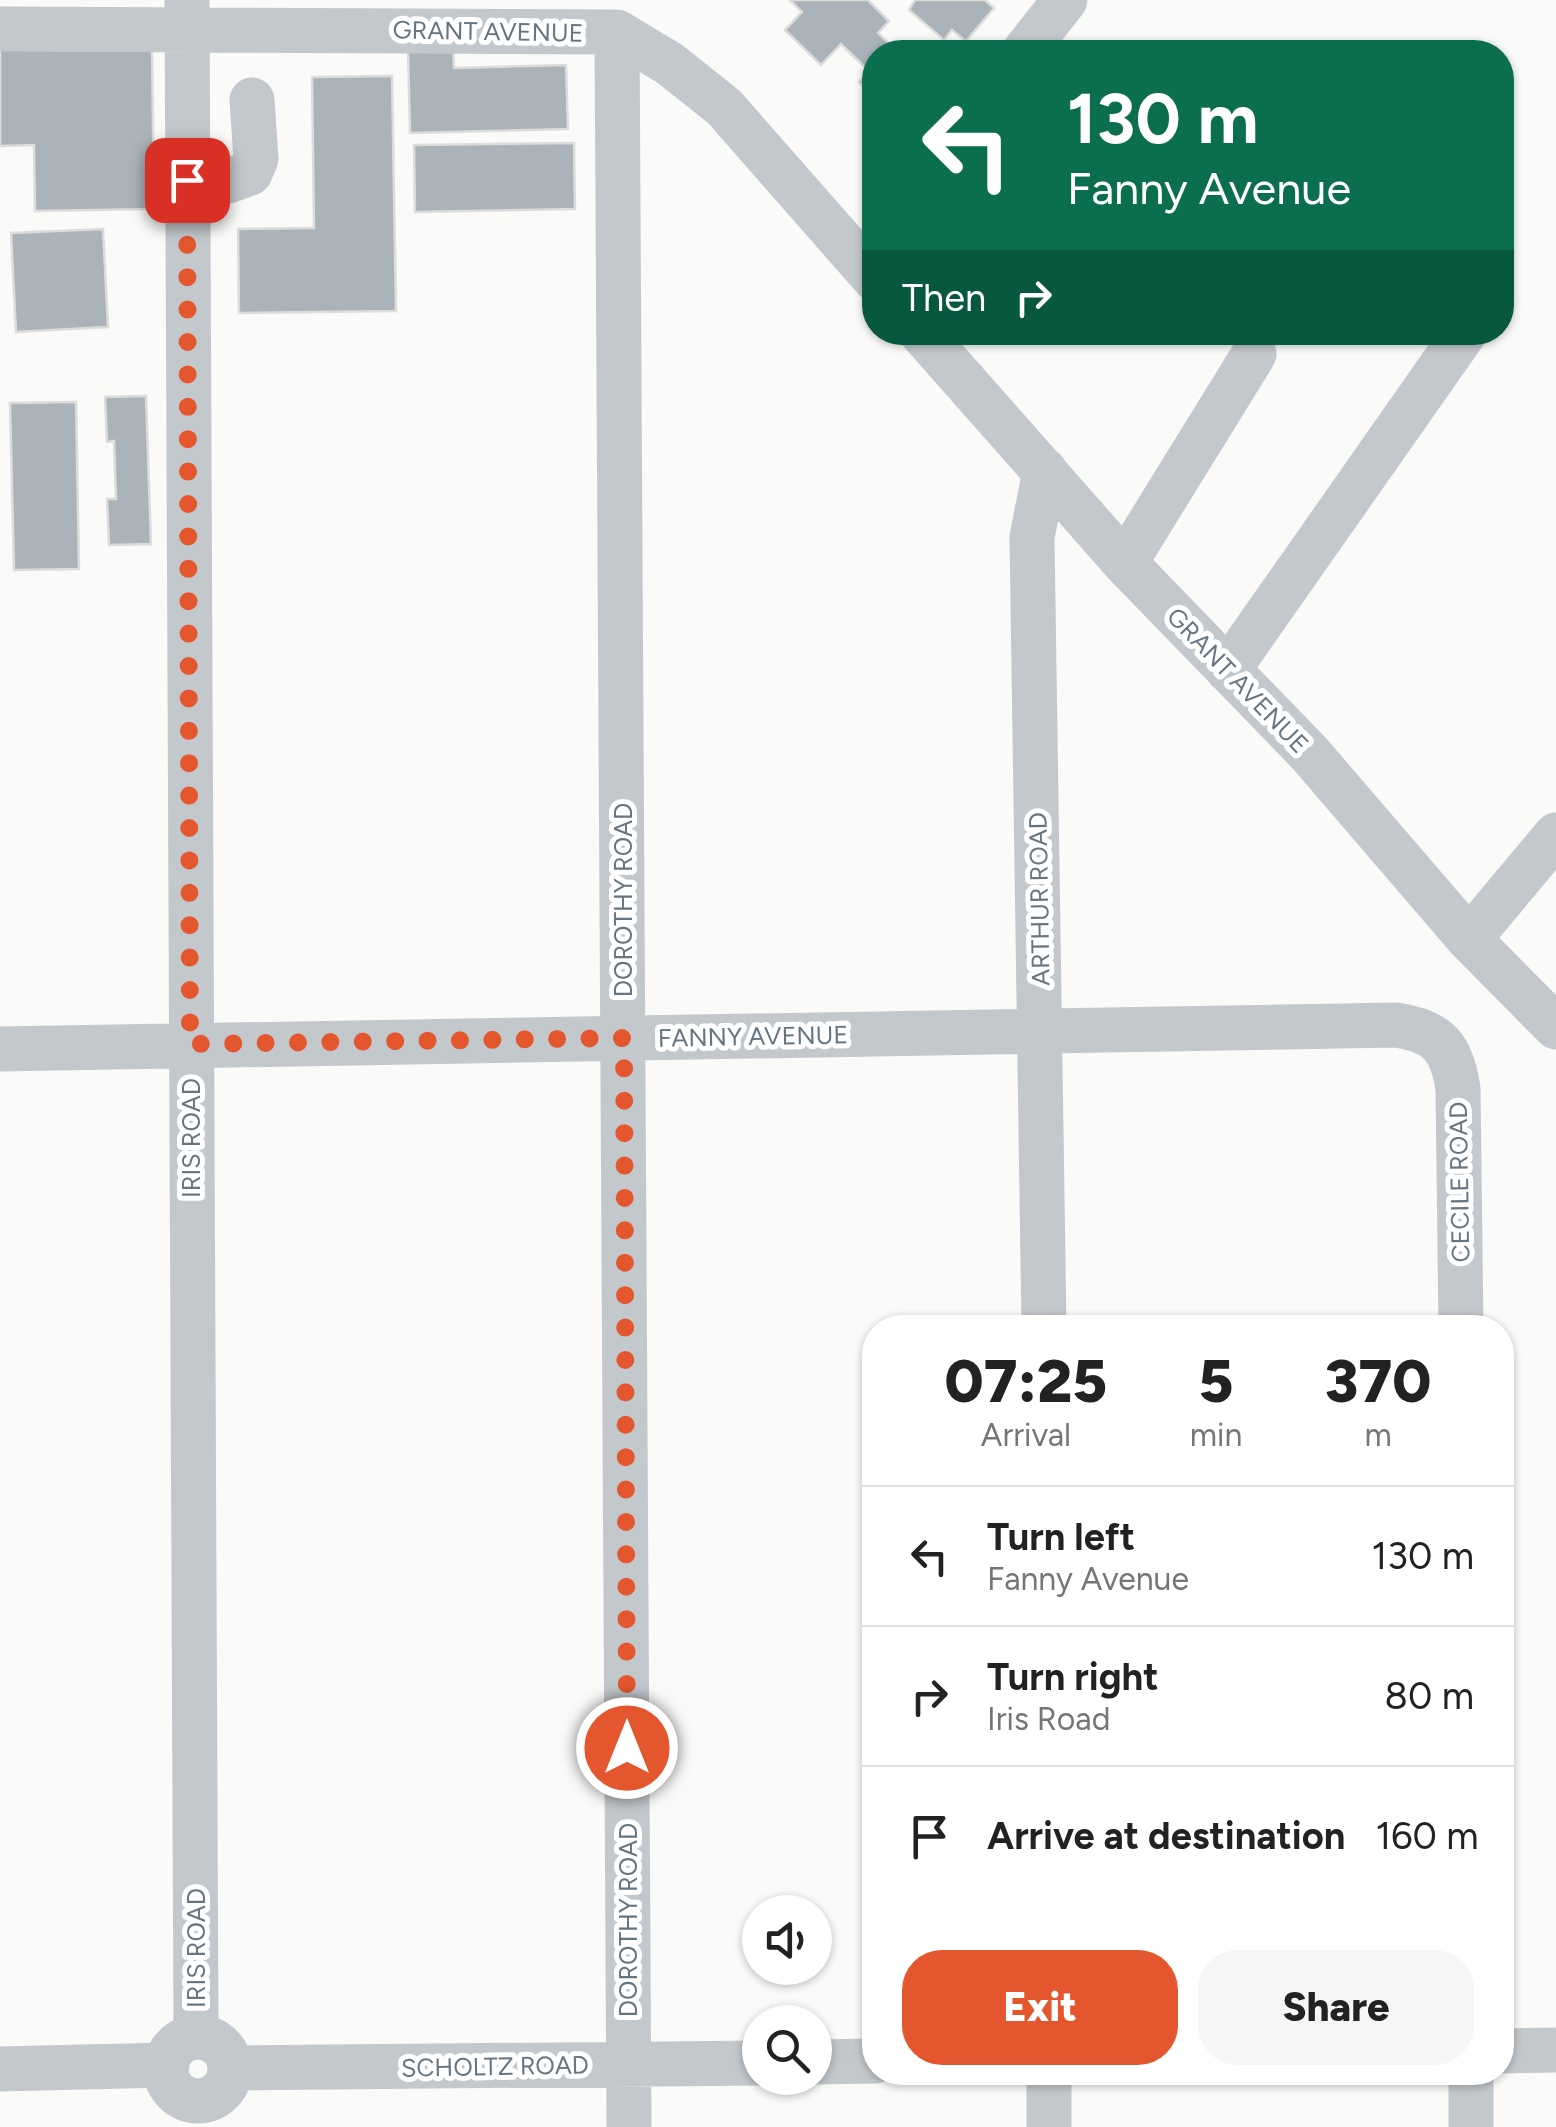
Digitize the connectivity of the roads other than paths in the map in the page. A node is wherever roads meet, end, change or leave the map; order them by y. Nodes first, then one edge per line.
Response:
1 (1064, 0) edge
2 (187, 14) edge
3 (0, 29) edge
4 (617, 32) junction
5 (1033, 40) edge
6 (252, 100) dead end
7 (187, 180) junction
8 (862, 247) edge
9 (933, 345) edge
10 (1455, 345) edge
11 (1254, 354) dead end
12 (1044, 471) junction
13 (1126, 562) junction
14 (1228, 670) junction
15 (1556, 835) edge
16 (1469, 939) junction
17 (1556, 1027) edge
18 (1041, 1033) junction
19 (624, 1038) junction
20 (1442, 1040) joint
21 (190, 1044) junction
22 (0, 1049) edge
23 (1044, 1315) edge
24 (1461, 1315) edge
25 (1556, 2050) edge
26 (182, 2051) junction
27 (1514, 2051) edge
28 (862, 2061) edge
29 (832, 2062) edge
30 (742, 2063) edge
31 (629, 2064) junction
32 (0, 2068) edge
33 (1049, 2085) edge
34 (1471, 2085) edge
35 (210, 2099) edge
36 (630, 2127) edge
37 (1050, 2127) edge
38 (1471, 2127) edge

1 - 5 street
2 - 3 street, GRANT AVENUE
2 - 4 street, GRANT AVENUE
2 - 7 street, IRIS ROAD
4 - 8 street, GRANT AVENUE
4 - 19 street, DOROTHY ROAD
6 - 7 street
7 - 21 street, IRIS ROAD
9 - 12 street, GRANT AVENUE
10 - 14 street
11 - 13 street
12 - 13 street, GRANT AVENUE
12 - 18 street, ARTHUR ROAD
13 - 14 street, GRANT AVENUE
14 - 16 street, GRANT AVENUE
15 - 16 street
16 - 17 street, GRANT AVENUE
18 - 19 street, FANNY AVENUE
18 - 20 street, FANNY AVENUE
18 - 23 street, ARTHUR ROAD
19 - 21 street, FANNY AVENUE
19 - 31 street, DOROTHY ROAD
20 - 24 street, CECILE ROAD
21 - 22 street, FANNY AVENUE
21 - 26 street, IRIS ROAD
25 - 27 street
26 - 32 street
26 - 35 street
28 - 29 street
30 - 31 street, SCHOLTZ ROAD
31 - 35 street, SCHOLTZ ROAD
31 - 36 street, DOROTHY ROAD
33 - 37 street
34 - 38 street

